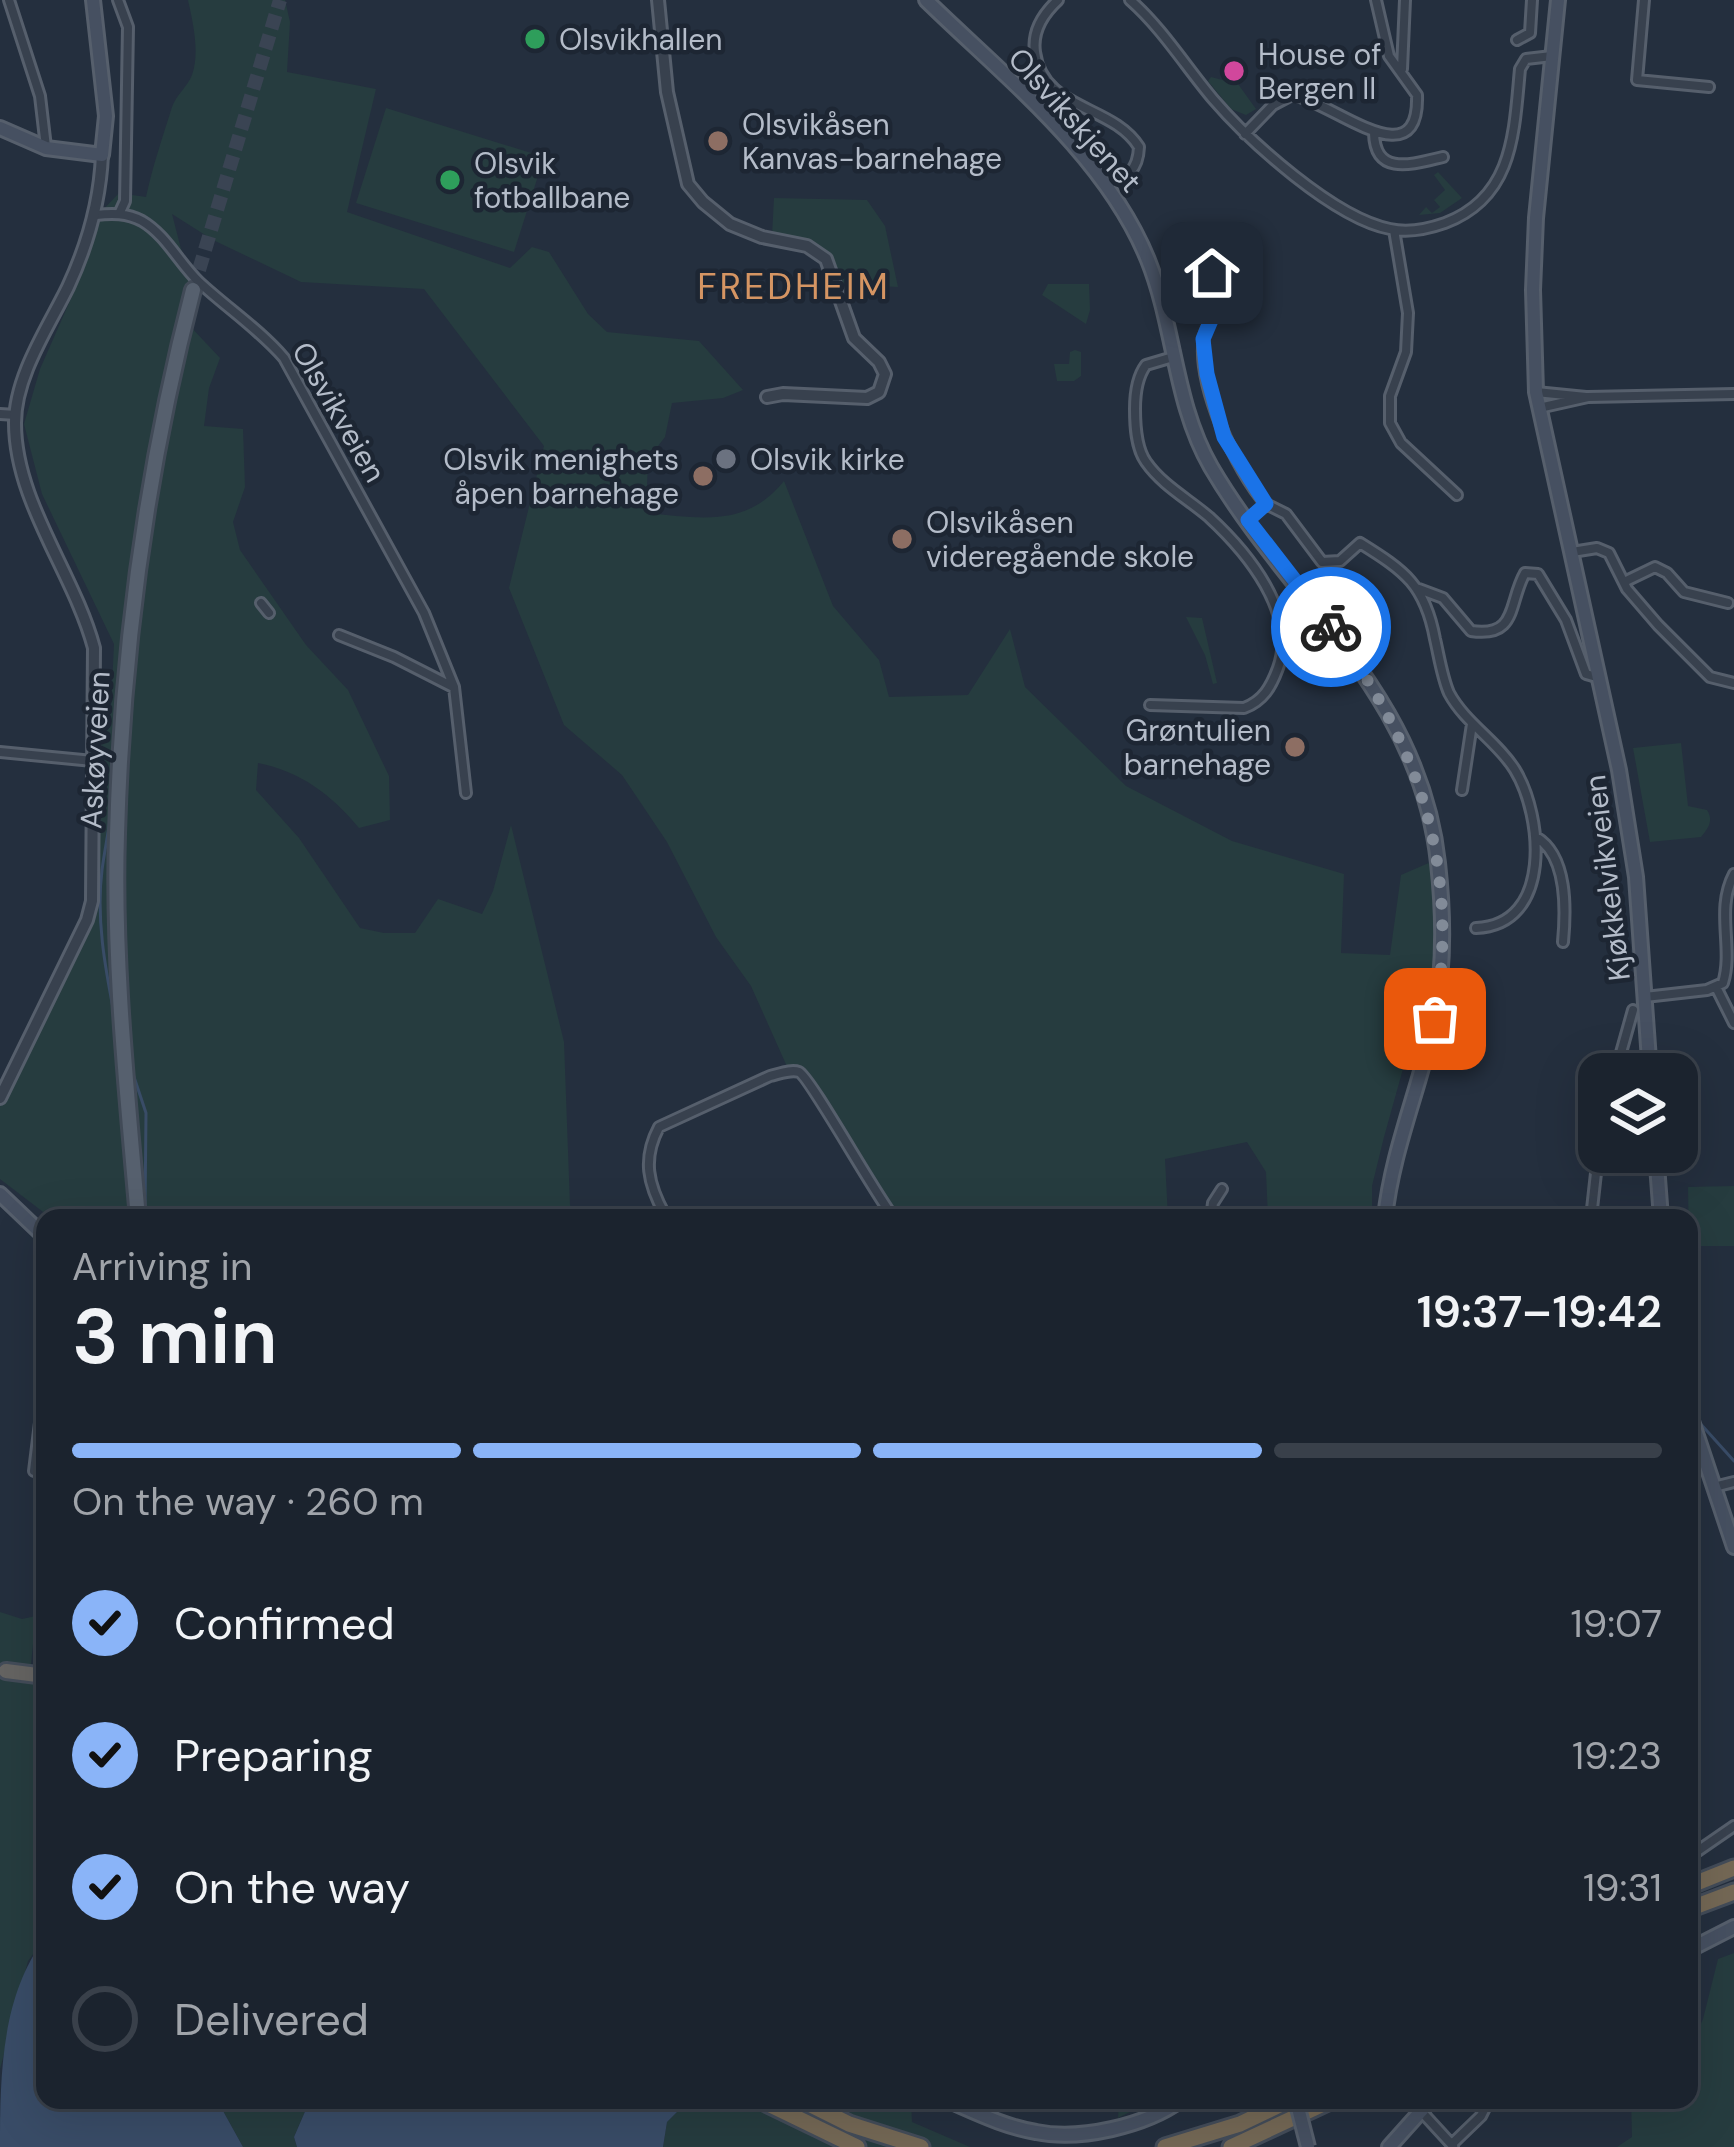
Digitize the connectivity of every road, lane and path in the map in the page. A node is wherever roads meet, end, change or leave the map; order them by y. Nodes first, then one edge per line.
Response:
1 (9, 0) edge
2 (94, 0) edge
3 (118, 0) edge
4 (658, 0) edge
5 (926, 0) edge
6 (1058, 0) edge
7 (1130, 0) edge
8 (1376, 0) edge
9 (1405, 0) edge
10 (1532, 0) edge
11 (1558, 0) edge
12 (1644, 0) edge
13 (1517, 40) dead end
14 (1552, 56) junction
15 (1402, 69) junction
16 (1708, 88) dead end
17 (0, 128) edge
18 (1374, 133) junction
19 (1245, 134) junction
20 (46, 148) junction
21 (102, 155) junction
22 (1443, 157) dead end
23 (1107, 184) junction
24 (119, 213) junction
25 (96, 215) junction
26 (1394, 230) junction
27 (1212, 273) dead end
28 (193, 290) tunnel mouth
29 (1174, 357) junction
30 (1536, 392) junction
31 (1734, 394) edge
32 (767, 397) dead end
33 (1588, 398) junction
34 (1538, 409) junction
35 (0, 414) edge
36 (16, 415) junction
37 (1457, 495) dead end
38 (1266, 504) junction
39 (1248, 520) junction
40 (1572, 552) junction
41 (1624, 582) junction
42 (1418, 589) junction
43 (1728, 603) dead end
44 (261, 604) dead end
45 (269, 613) dead end
46 (339, 635) dead end
47 (1600, 678) junction
48 (1734, 682) edge
49 (454, 687) junction
50 (1150, 705) dead end
51 (1472, 722) junction
52 (0, 752) edge
53 (94, 760) junction
54 (1462, 790) dead end
55 (466, 793) dead end
56 (1536, 837) junction
57 (1734, 874) edge
58 (1476, 928) dead end
59 (1563, 942) dead end
60 (1716, 987) junction
61 (1645, 997) junction
62 (1633, 1010) dead end
63 (1734, 1023) edge
64 (1621, 1053) edge
65 (1649, 1053) edge
66 (0, 1065) edge
67 (10, 1078) junction
68 (0, 1098) edge
69 (1596, 1173) edge
70 (1658, 1173) edge
71 (1222, 1189) dead end
72 (0, 1194) edge
73 (137, 1209) edge
74 (662, 1209) edge
75 (888, 1209) edge
76 (1212, 1209) edge
77 (1386, 1209) edge
78 (1592, 1209) edge
79 (1660, 1209) edge
80 (36, 1228) edge
81 (1698, 1440) edge
82 (36, 1455) edge
83 (34, 1471) dead end
84 (1734, 1482) edge
85 (1713, 1487) junction
86 (1734, 1546) edge
87 (6, 1671) dead end
88 (36, 1676) edge
89 (1734, 1826) edge
90 (1698, 1851) edge
91 (1734, 1868) edge
92 (1698, 1882) edge
93 (1734, 1892) edge
94 (1698, 1906) edge
95 (1731, 1929) edge
96 (1698, 1946) edge
97 (779, 2109) edge
98 (819, 2109) edge
99 (970, 2109) edge
100 (1163, 2109) edge
101 (1252, 2109) edge
102 (1273, 2109) edge
103 (1296, 2109) edge
104 (1313, 2109) edge
105 (1328, 2109) edge
106 (1422, 2109) edge
107 (1429, 2109) edge
108 (1485, 2109) edge
109 (1454, 2145) edge
110 (857, 2147) edge
111 (921, 2147) edge
112 (1162, 2147) edge
113 (1231, 2147) edge
114 (1263, 2147) edge
115 (1308, 2147) edge
116 (1389, 2147) edge

1 - 20 street
2 - 21 main road
3 - 24 street
4 - 32 street
5 - 23 main road, Olsvikskjenet
6 - 23 street
7 - 19 street
8 - 15 street
9 - 15 street
10 - 13 street
11 - 14 main road, Kjøkkelvikveien
12 - 16 street
14 - 26 street
14 - 30 main road, Kjøkkelvikveien
15 - 18 street
17 - 20 main road
18 - 19 street
18 - 22 street
19 - 26 street
20 - 21 main road
21 - 25 street
23 - 29 main road, Olsvikskjenet
24 - 25 street
24 - 49 street, Olsvikveien
25 - 36 street
26 - 37 street
27 - 38 street
28 - 73 main road, Askøyveien
29 - 39 main road, Olsvikskjenet
29 - 50 street
30 - 33 street
30 - 34 main road, Kjøkkelvikveien
31 - 33 street
33 - 34 street
34 - 40 main road, Kjøkkelvikveien
35 - 36 street
36 - 53 street
38 - 39 street
38 - 42 street
39 - 77 main road, Olsvikskjenet
40 - 41 street
40 - 47 main road, Kjøkkelvikveien
41 - 43 street
41 - 48 street
42 - 47 street, Kjøkkelvikveien
42 - 51 street
44 - 45 street
46 - 49 street
47 - 61 main road, Kjøkkelvikveien
49 - 55 street, Olsvikveien
51 - 54 street
51 - 56 street
52 - 53 street
53 - 67 street
56 - 58 street
56 - 59 street
57 - 60 street
60 - 61 street
60 - 63 street
61 - 65 main road, Kjøkkelvikveien
62 - 64 street
66 - 67 street
67 - 68 street
69 - 78 street
70 - 79 main road
71 - 76 street
72 - 80 main road
74 - 75 street
81 - 85 main road
82 - 83 street
84 - 85 street
85 - 86 main road
87 - 88 highway
89 - 90 street
91 - 92 highway
93 - 94 highway
95 - 96 main road
97 - 110 highway
98 - 111 highway
99 - 100 main road
101 - 112 highway
102 - 112 highway
103 - 115 main road, bridge
104 - 113 highway
105 - 114 highway
106 - 116 main road
107 - 109 street
108 - 109 street

